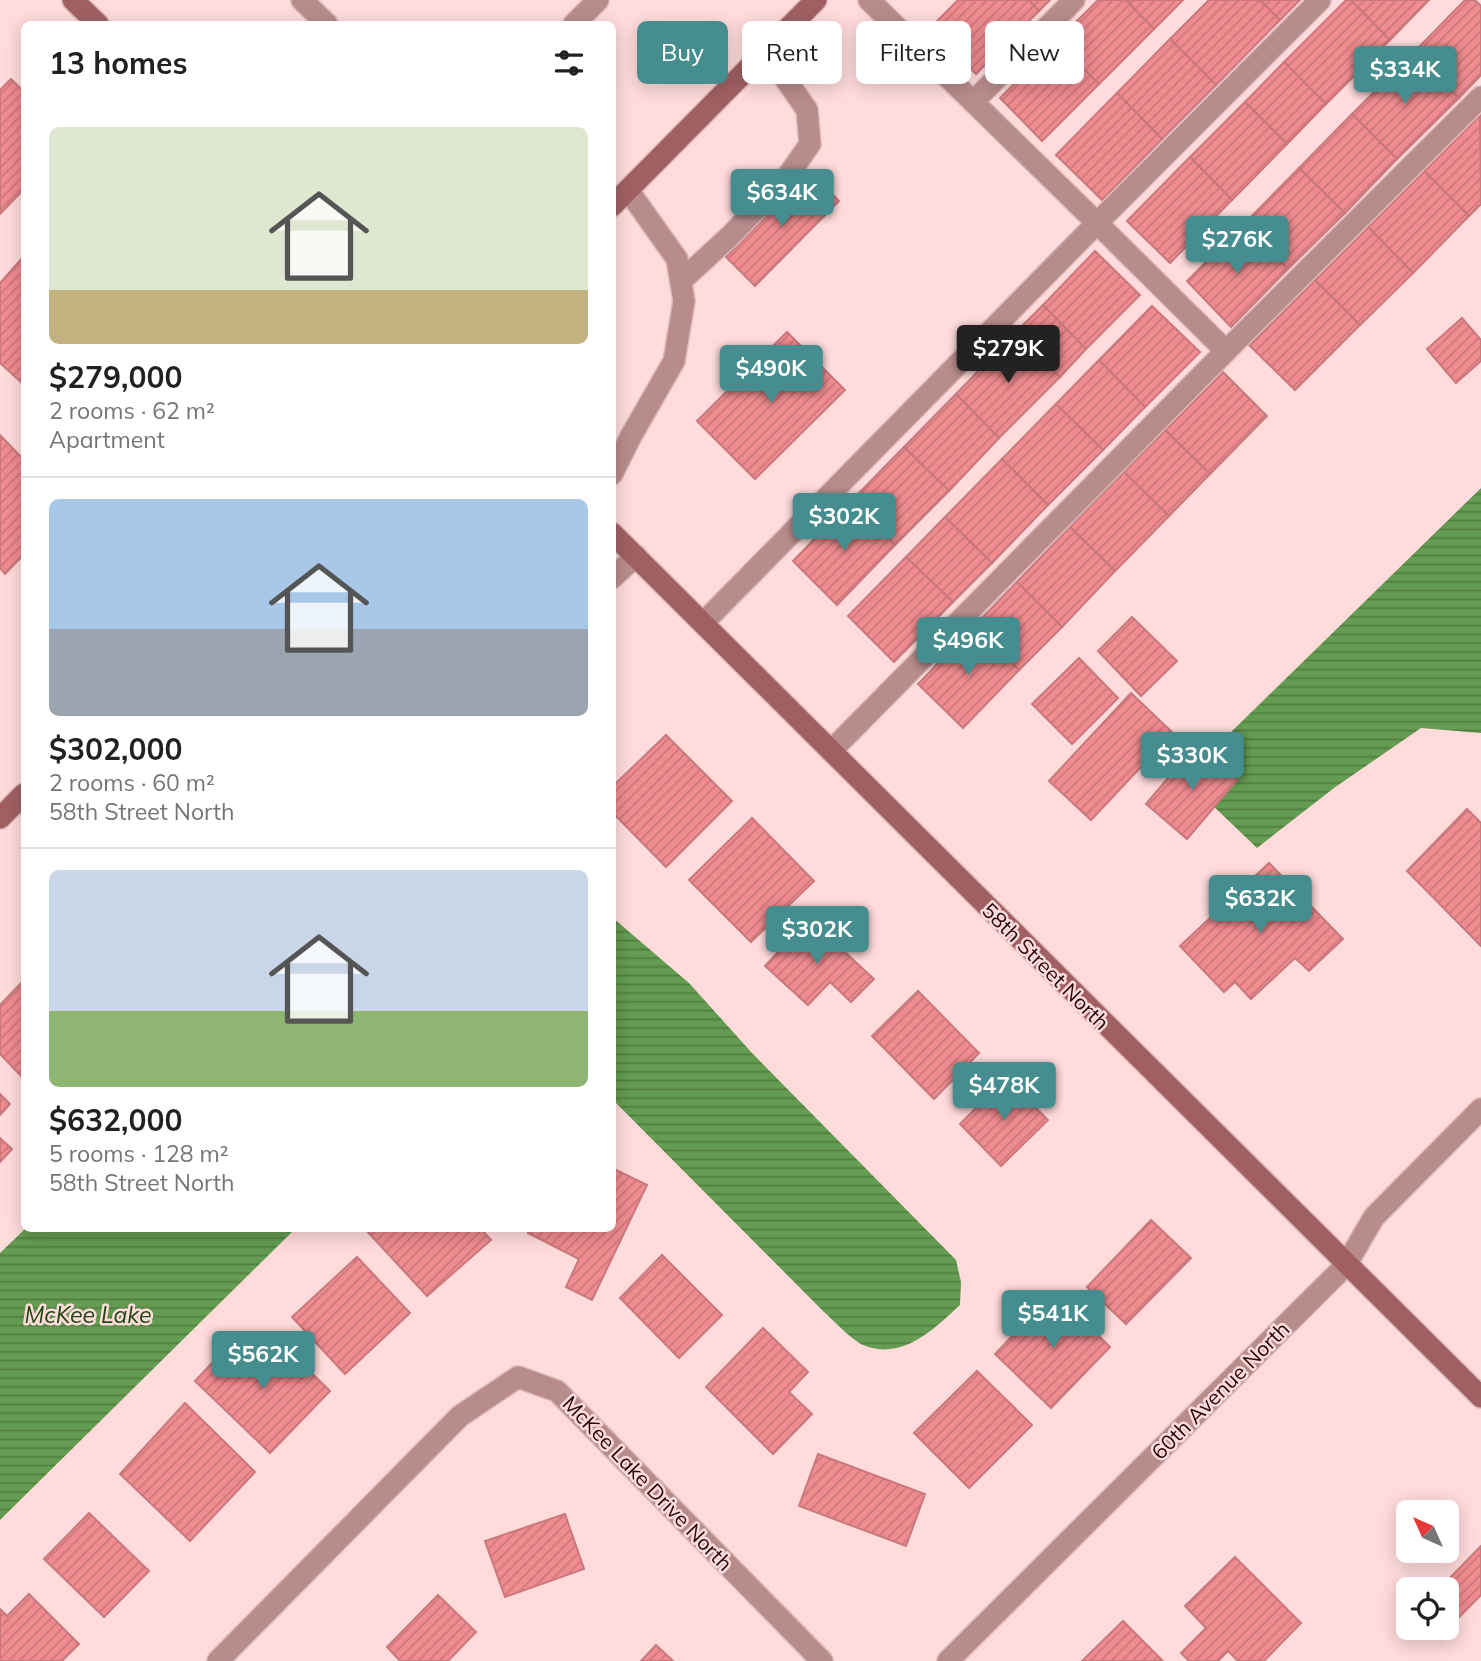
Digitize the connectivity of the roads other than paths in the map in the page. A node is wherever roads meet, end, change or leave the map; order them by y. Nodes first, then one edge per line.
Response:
1 (73, 0) edge
2 (302, 0) edge
3 (598, 0) edge
4 (816, 0) edge
5 (869, 0) edge
6 (1074, 0) edge
7 (1320, 0) edge
8 (95, 21) edge
9 (324, 21) edge
10 (577, 21) edge
11 (795, 21) edge
12 (742, 75) edge
13 (789, 84) edge
14 (1481, 97) edge
15 (973, 102) junction
16 (628, 190) junction
17 (616, 202) edge
18 (1097, 223) junction
19 (681, 281) junction
20 (1226, 351) junction
21 (616, 466) edge
22 (616, 537) edge
23 (636, 556) junction
24 (616, 574) edge
25 (703, 623) junction
26 (831, 751) junction
27 (21, 797) edge
28 (0, 818) edge
29 (1481, 1109) edge
30 (1346, 1265) junction
31 (1481, 1397) edge
32 (219, 1661) edge
33 (822, 1661) edge
34 (947, 1661) edge

1 - 8 street
2 - 9 street
3 - 10 street
4 - 11 street
5 - 15 street
6 - 15 street
7 - 18 street
12 - 16 street
13 - 19 street
14 - 20 street
15 - 18 street
16 - 17 street
16 - 19 street
18 - 20 street
18 - 25 street
19 - 21 street
20 - 26 street
22 - 23 street, 58th Street North
23 - 24 street
23 - 25 street, 58th Street North
25 - 26 street, 58th Street North
26 - 30 street, 58th Street North
27 - 28 street
29 - 30 street, 60th Avenue North
30 - 31 street, 58th Street North
30 - 34 street, 60th Avenue North
32 - 33 street, McKee Lake Drive North

